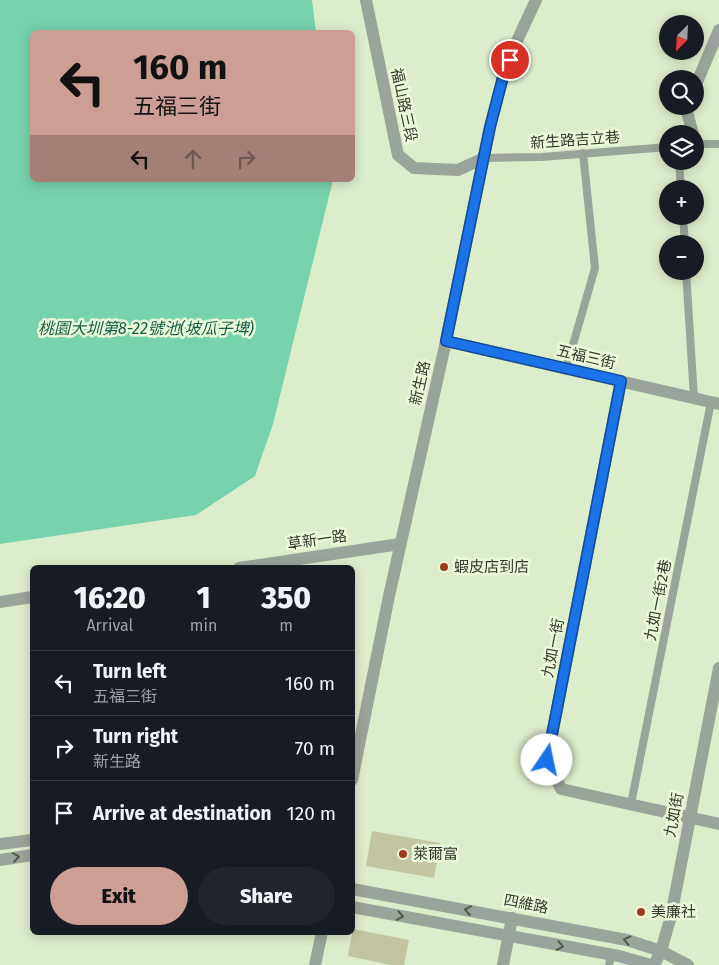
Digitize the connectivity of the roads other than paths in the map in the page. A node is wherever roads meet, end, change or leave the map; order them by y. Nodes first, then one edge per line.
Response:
1 (366, 0) edge
2 (536, 0) edge
3 (718, 37) edge
4 (703, 70) edge
5 (704, 143) edge
6 (719, 144) edge
7 (659, 148) edge
8 (583, 153) junction
9 (484, 158) junction
10 (687, 280) edge
11 (446, 341) junction
12 (566, 369) junction
13 (621, 381) junction
14 (694, 398) junction
15 (715, 403) edge
16 (400, 544) junction
17 (260, 565) edge
18 (30, 597) edge
19 (0, 602) edge
20 (719, 668) edge
21 (355, 765) edge
22 (631, 804) junction
23 (690, 818) junction
24 (719, 824) edge
25 (30, 840) edge
26 (0, 844) edge
27 (30, 855) edge
28 (0, 860) edge
29 (355, 890) edge
30 (355, 908) edge
31 (512, 918) junction
32 (321, 935) edge
33 (508, 936) junction
34 (661, 950) junction
35 (610, 960) edge
36 (315, 965) edge
37 (503, 965) edge
38 (653, 965) edge
39 (688, 965) edge

1 - 9 street, 福山路三段
2 - 9 street, 新生路
3 - 4 street
5 - 6 lane
7 - 8 lane, 新生路吉立巷
8 - 9 lane, 新生路吉立巷
8 - 12 lane
9 - 11 street, 新生路
10 - 14 lane
11 - 12 street, 五福三街
11 - 16 street, 新生路
12 - 13 street, 五福三街
13 - 14 street, 五福三街
13 - 22 street, 九如一街
14 - 15 street, 五福三街
15 - 22 lane, 九如一街2巷
16 - 17 street, 草新一路
16 - 21 street, 新生路
18 - 19 street
20 - 23 street, 九如街
22 - 23 street, 九如一街
23 - 24 street, 九如一街
23 - 34 street, 九如街
25 - 26 street
28 -> 27 street
31 -> 29 street, 四維路
30 -> 33 street
31 - 33 street
34 -> 31 street, 四維路
32 - 36 street
33 -> 35 street
33 - 37 street
34 - 38 street, 九如街
34 - 39 street, 四維路
35 - 38 street

